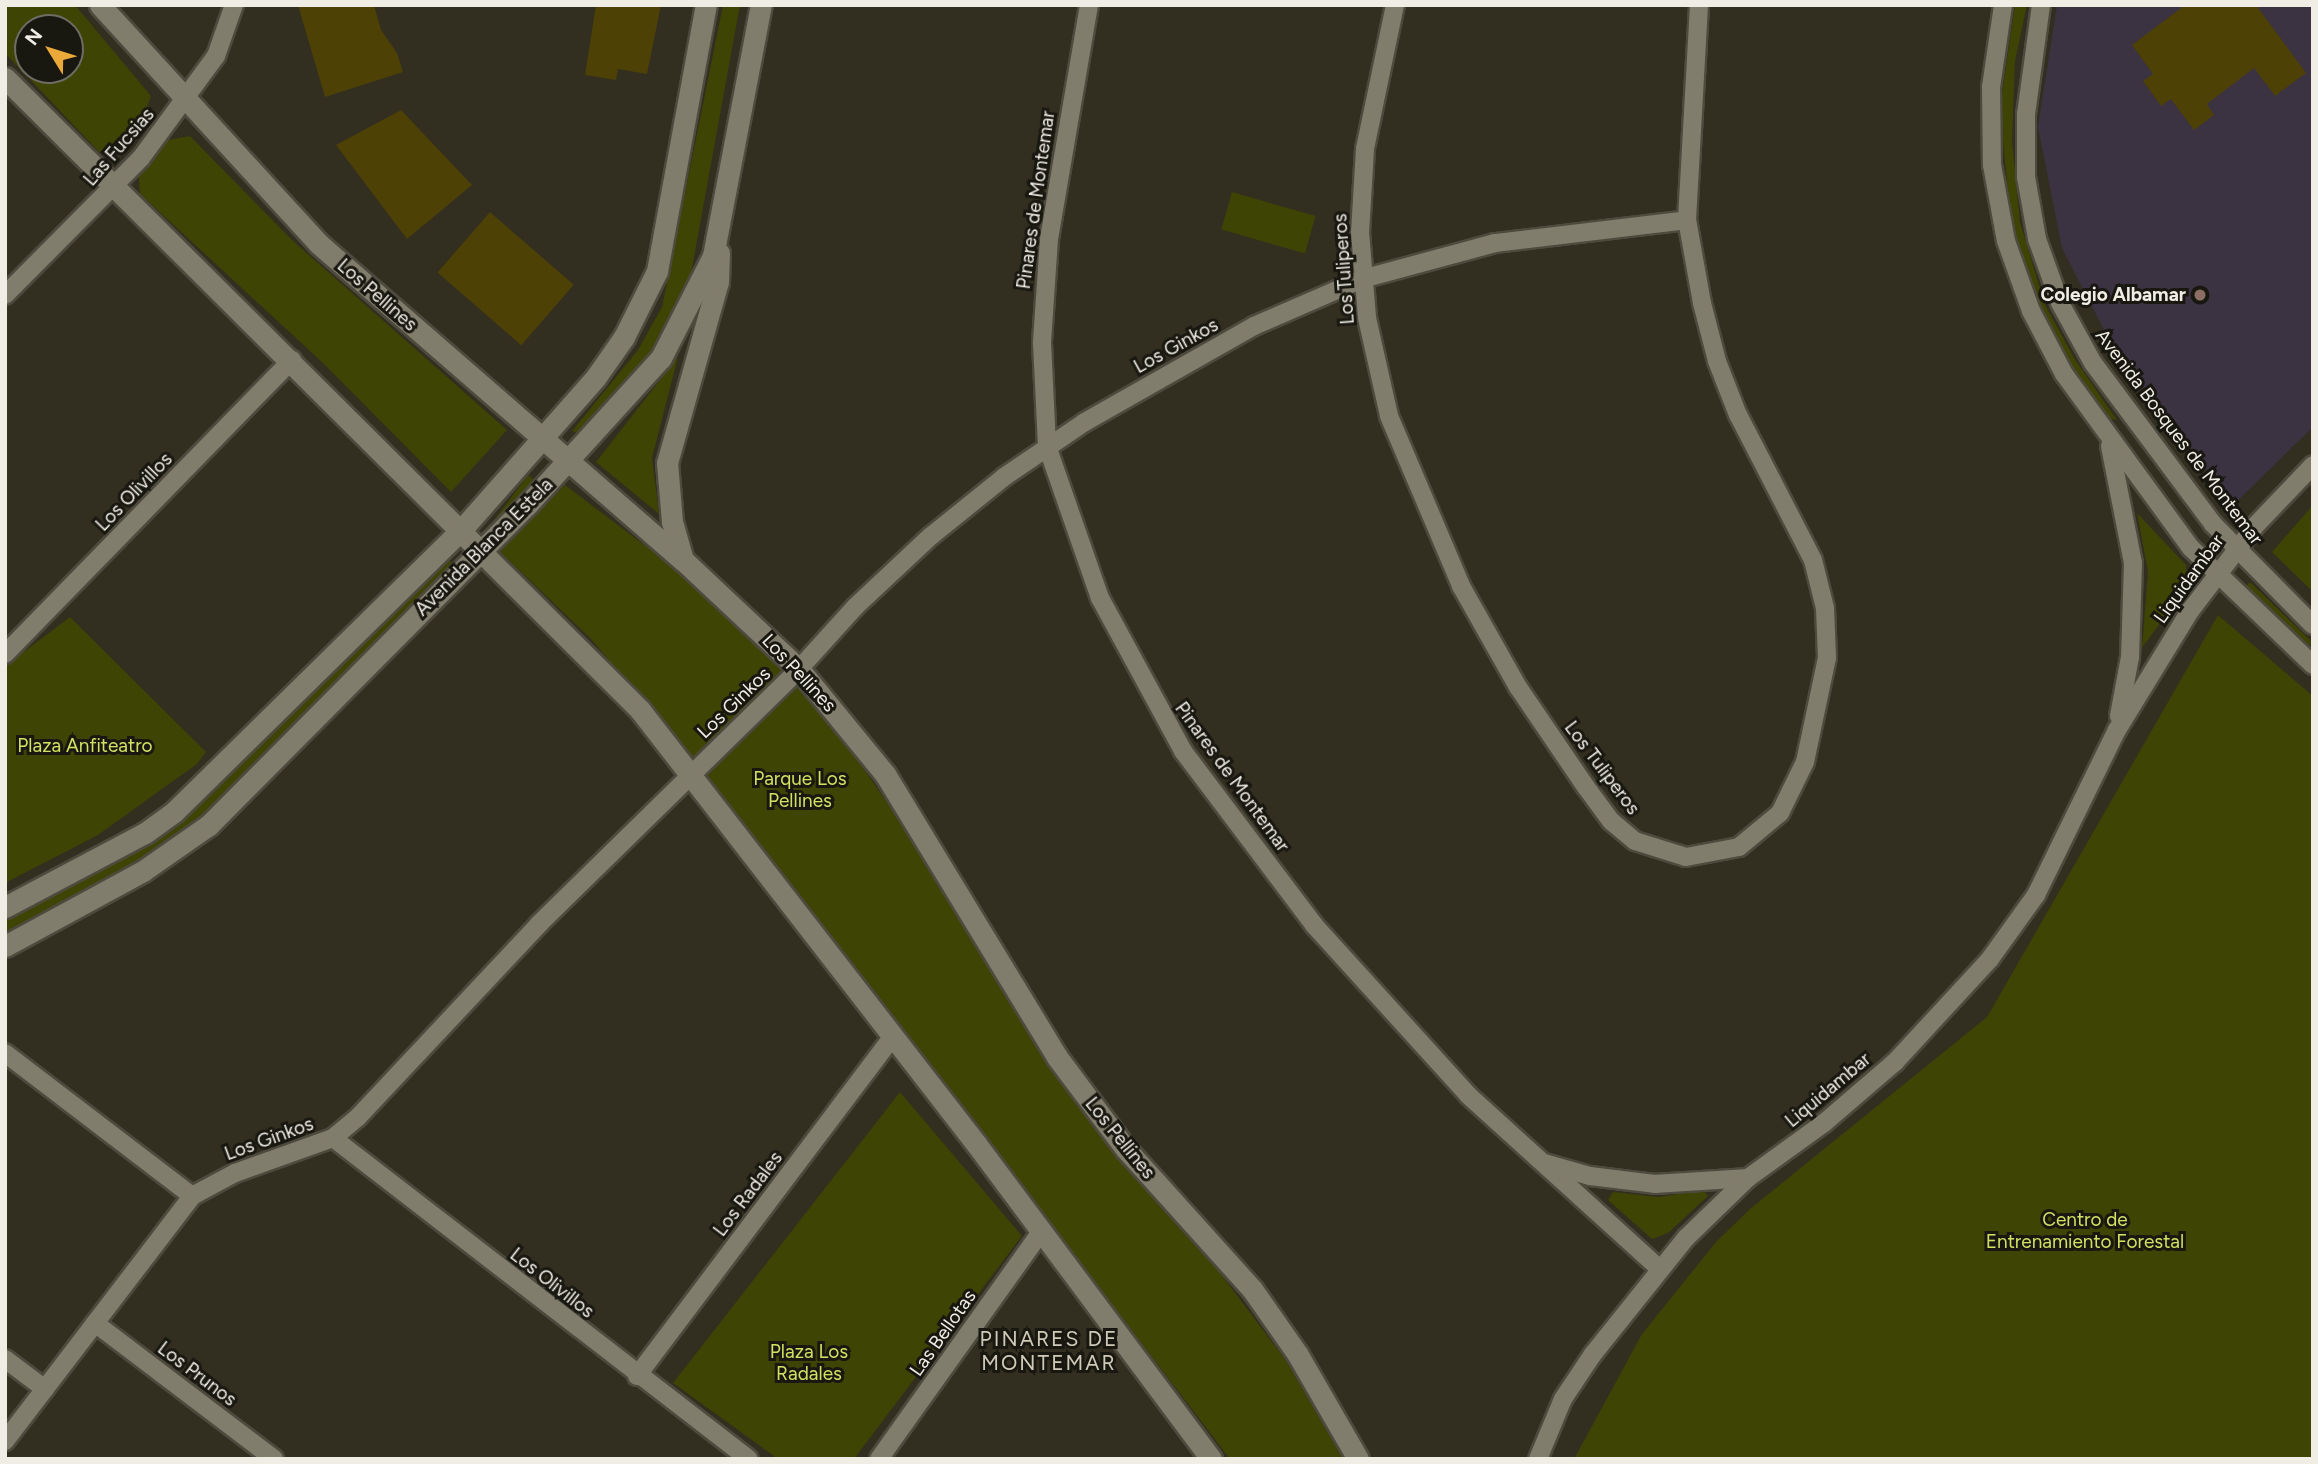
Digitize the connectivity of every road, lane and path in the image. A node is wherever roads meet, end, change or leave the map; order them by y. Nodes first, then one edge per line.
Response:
1 (100, 5) edge
2 (234, 5) edge
3 (706, 5) edge
4 (761, 5) edge
5 (1088, 5) edge
6 (1395, 5) edge
7 (1699, 5) edge
8 (2003, 5) edge
9 (2041, 5) edge
10 (5, 78) edge
11 (186, 101) junction
12 (115, 186) junction
13 (1687, 220) junction
14 (718, 236) junction
15 (1362, 279) junction
16 (5, 295) edge
17 (292, 360) junction
18 (2108, 439) junction
19 (543, 440) junction
20 (1047, 446) junction
21 (568, 462) junction
22 (2313, 465) edge
23 (463, 528) junction
24 (484, 549) junction
25 (2235, 550) junction
26 (683, 559) junction
27 (2216, 575) junction
28 (2313, 625) edge
29 (5, 654) edge
30 (2313, 665) edge
31 (799, 669) junction
32 (2117, 730) junction
33 (690, 775) junction
34 (5, 907) edge
35 (5, 946) edge
36 (892, 1036) junction
37 (5, 1054) edge
38 (333, 1138) junction
39 (1539, 1161) junction
40 (1748, 1178) junction
41 (192, 1196) junction
42 (1041, 1232) junction
43 (1659, 1268) junction
44 (95, 1324) junction
45 (5, 1359) edge
46 (637, 1377) junction
47 (45, 1389) junction
48 (5, 1441) edge
49 (274, 1459) edge
50 (749, 1459) edge
51 (879, 1459) edge
52 (1211, 1459) edge
53 (1358, 1459) edge
54 (1538, 1459) edge

1 - 11 main road, Los Pellines
2 - 11 street, Las Fucsias
3 - 19 main road, Avenida Blanca Estela
4 - 14 main road, Avenida Blanca Estela
5 - 20 street, Pinares de Montemar
6 - 15 street, Los Tuliperos
7 - 13 street, Los Tuliperos
8 - 18 street
9 - 25 street, Avenida Bosques de Montemar
10 - 12 main road
11 - 12 street, Las Fucsias
11 - 19 main road, Los Pellines
12 - 16 street, Las Fucsias
12 - 17 main road
13 - 15 street, Los Ginkos
13 - 15 street, Los Tuliperos
14 - 21 main road, Avenida Blanca Estela
14 - 26 main road
15 - 20 street, Los Ginkos
17 - 23 main road
17 - 29 street, Los Olivillos
18 - 27 street
18 - 32 street, Liquidambar
19 - 21 main road, Los Pellines
19 - 23 main road, Avenida Blanca Estela
20 - 31 street, Los Ginkos
20 - 39 street, Pinares de Montemar
21 - 24 main road, Avenida Blanca Estela
21 - 26 main road, Los Pellines
22 - 25 street, Liquidambar
23 - 24 main road
23 - 34 main road, Avenida Blanca Estela
24 - 33 main road
24 - 35 main road, Avenida Blanca Estela
25 - 27 street, Liquidambar
25 - 28 street, Avenida Bosques de Montemar
26 - 31 main road, Los Pellines
27 - 30 street
27 - 32 street, Liquidambar
31 - 33 street, Los Ginkos
31 - 53 main road, Los Pellines
32 - 40 street, Liquidambar
33 - 36 main road
33 - 38 street, Los Ginkos
36 - 42 main road
36 - 46 street, Los Radales
37 - 41 street
38 - 41 street, Los Ginkos
38 - 46 street, Los Olivillos
39 - 40 street, Pinares de Montemar
39 - 43 street, Pinares de Montemar
40 - 43 street, Liquidambar
41 - 44 street, Los Ginkos
42 - 51 street, Las Bellotas
42 - 52 main road
43 - 54 street, Liquidambar
44 - 47 street, Los Ginkos
44 - 49 street, Los Prunos
45 - 47 street
46 - 50 street, Los Olivillos
47 - 48 street, Los Ginkos

